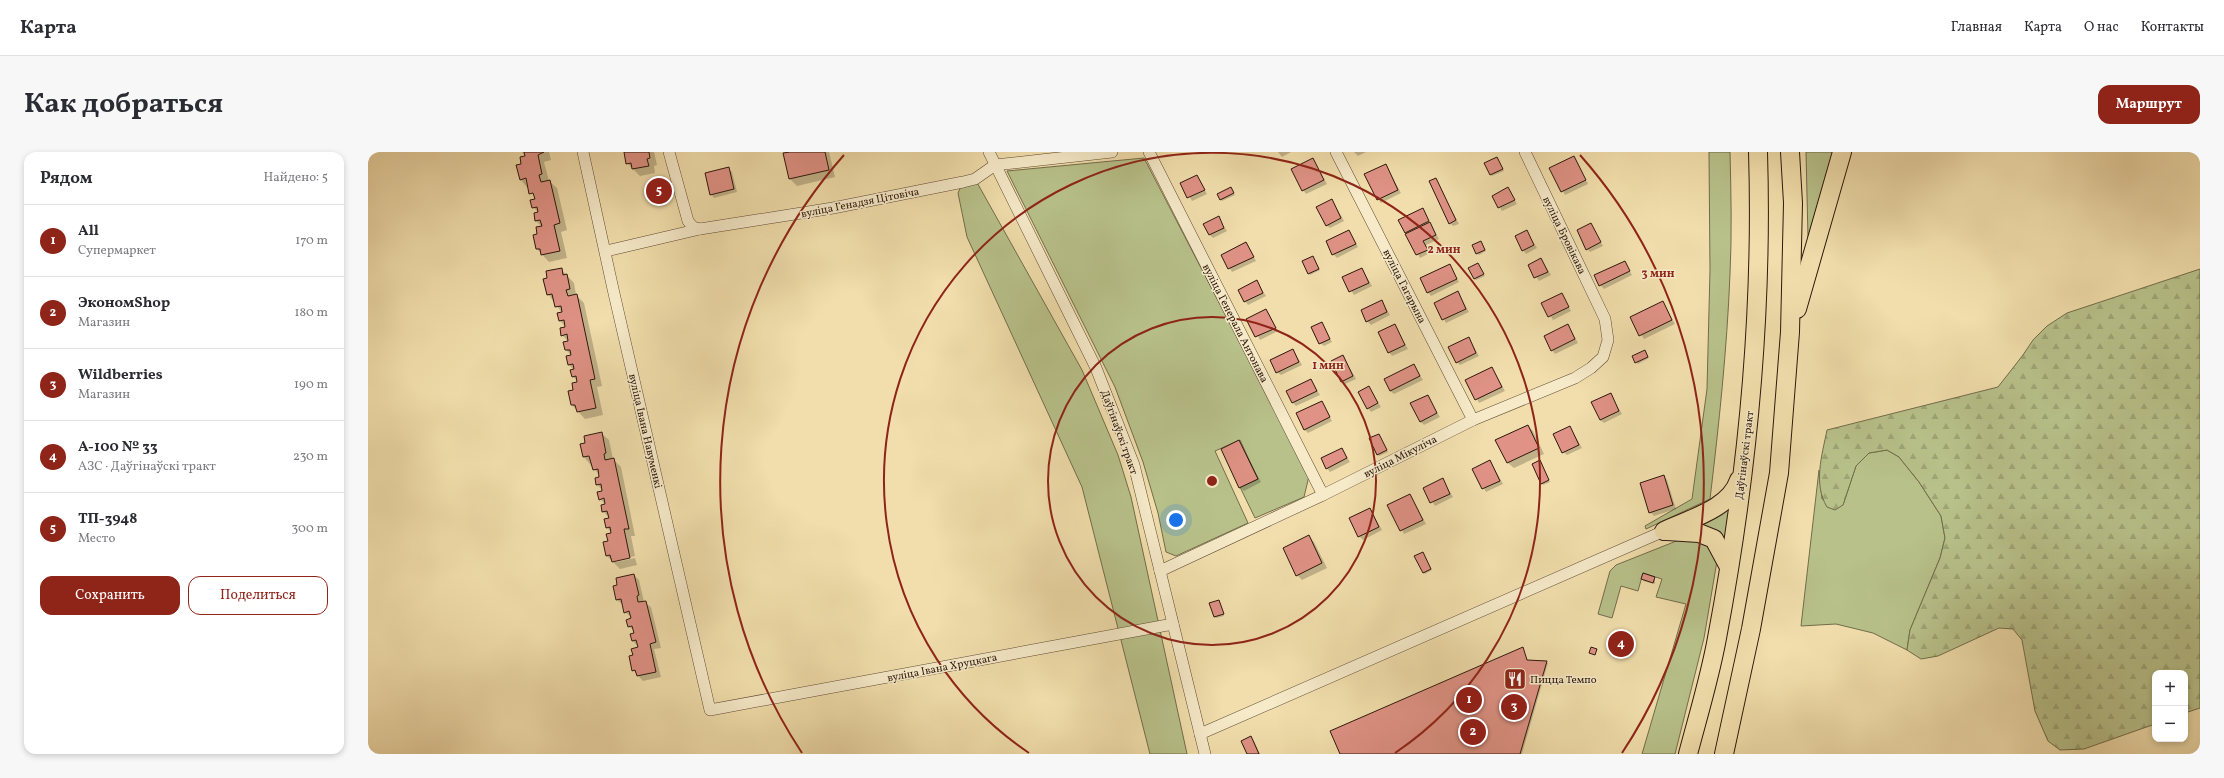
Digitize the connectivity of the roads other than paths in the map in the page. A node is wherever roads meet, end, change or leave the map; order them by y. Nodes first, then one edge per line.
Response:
1 (583, 152) edge
2 (669, 152) edge
3 (988, 152) edge
4 (1112, 152) edge
5 (1149, 152) edge
6 (1336, 152) edge
7 (1526, 152) edge
8 (1758, 152) edge
9 (1790, 152) edge
10 (1842, 152) edge
11 (995, 165) junction
12 (700, 229) junction
13 (606, 251) junction
14 (1605, 318) joint
15 (1790, 332) junction
16 (1473, 420) junction
17 (1742, 472) junction
18 (1323, 495) junction
19 (1664, 531) junction
20 (1729, 567) junction
21 (1160, 571) junction
22 (1173, 624) junction
23 (710, 710) joint
24 (1200, 734) junction
25 (1205, 754) edge
26 (1688, 754) edge
27 (1724, 754) edge

1 - 13 street, вуліца Івана Навуменкі
2 - 12 street
3 - 11 street, Даўгінаўскі тракт
4 - 11 street
5 - 18 street, вуліца Генерала Антонава
6 - 16 street, вуліца Гагарына
7 - 14 street, вуліца Бровікава
8 - 17 main road, Даўгінаўскі тракт
9 - 15 main road
10 - 15 main road
11 - 12 street, вуліца Генадзя Цітовіча
11 - 21 street, Даўгінаўскі тракт
12 - 13 street, вуліца Генадзя Цітовіча
13 - 23 street, вуліца Івана Навуменкі
14 - 16 street, вуліца Мікуліча
15 - 27 main road
16 - 18 street, вуліца Мікуліча
17 - 19 main road
17 - 20 main road, Даўгінаўскі тракт
18 - 21 street, вуліца Мікуліча
19 - 20 main road
19 - 24 street
20 - 26 main road, Даўгінаўскі тракт
21 - 22 street, Даўгінаўскі тракт
22 - 23 street, вуліца Івана Хруцкага
22 - 24 street, Даўгінаўскі тракт
24 - 25 street, Даўгінаўскі тракт

